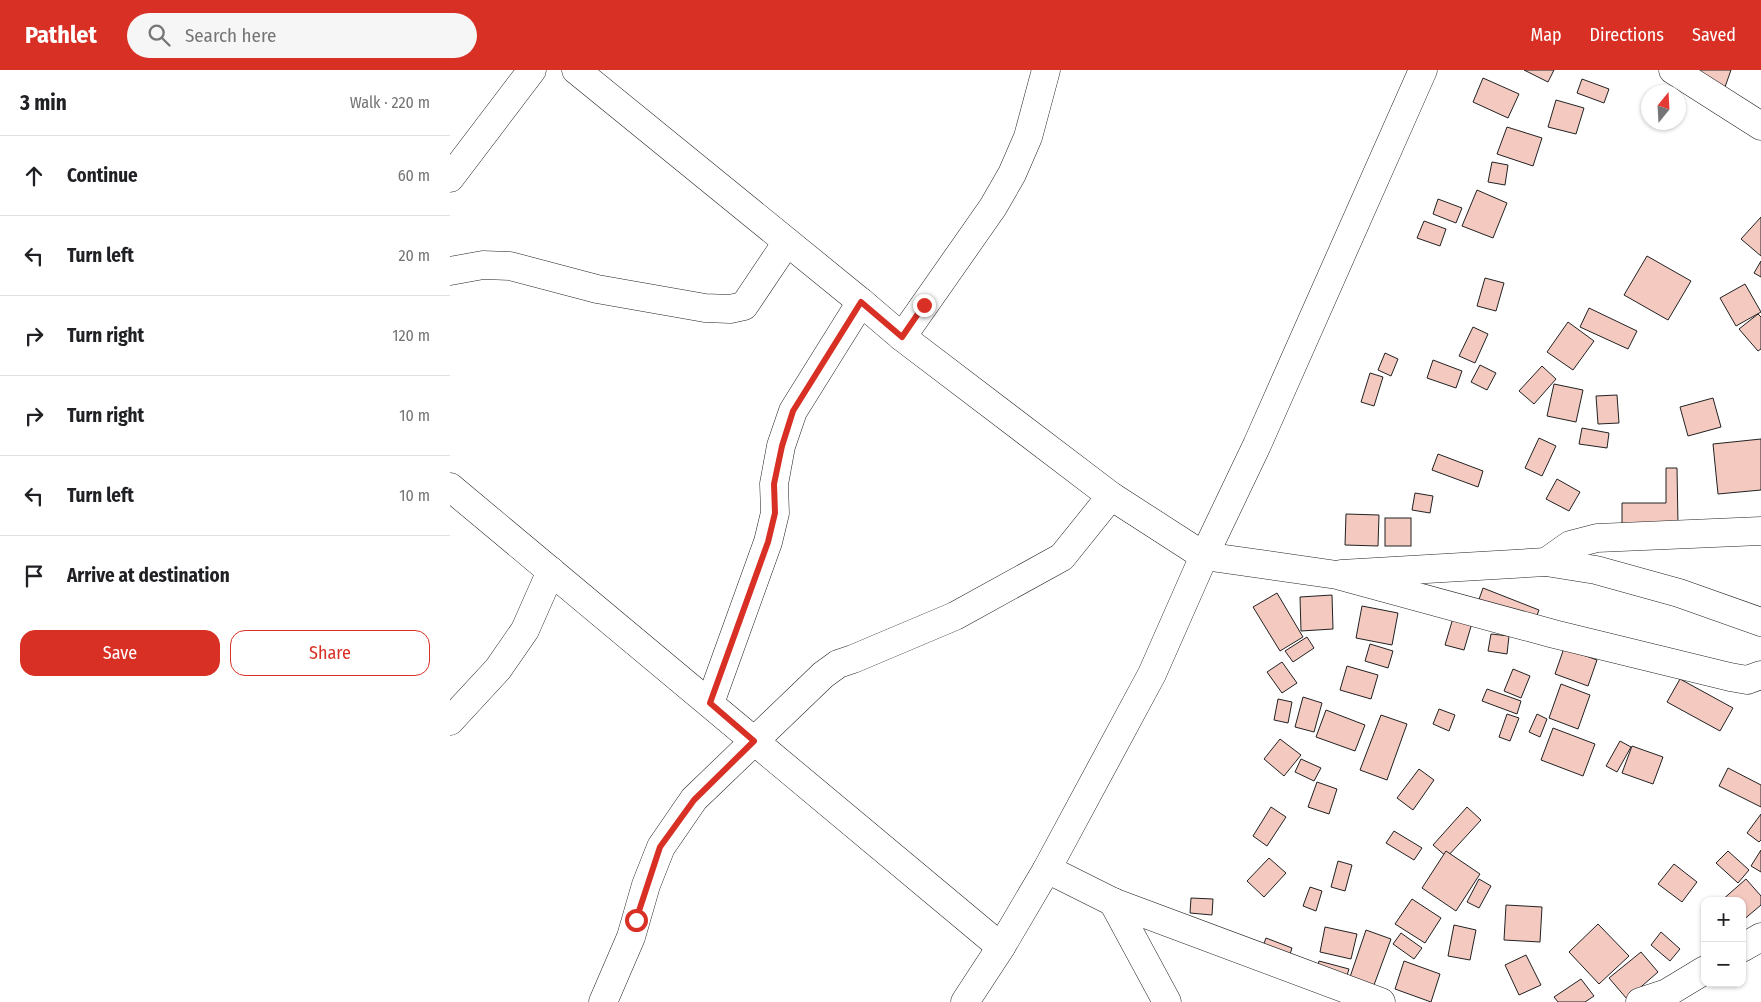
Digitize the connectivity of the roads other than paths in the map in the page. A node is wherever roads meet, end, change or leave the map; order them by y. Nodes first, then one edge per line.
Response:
1 (532, 70) edge
2 (576, 70) edge
3 (1046, 70) edge
4 (1423, 70) edge
5 (1673, 70) edge
6 (1761, 126) edge
7 (450, 178) edge
8 (787, 242) junction
9 (450, 271) edge
10 (861, 302) junction
11 (902, 337) junction
12 (450, 487) edge
13 (1111, 496) junction
14 (1761, 531) edge
15 (1204, 556) junction
16 (1546, 562) junction
17 (551, 571) junction
18 (1338, 575) junction
19 (1761, 622) edge
20 (1761, 675) edge
21 (710, 703) junction
22 (450, 720) edge
23 (754, 741) junction
24 (1047, 869) junction
25 (1113, 902) junction
26 (1761, 938) edge
27 (1746, 946) edge
28 (1001, 947) junction
29 (1701, 972) edge
30 (604, 1002) edge
31 (964, 1002) edge
32 (1168, 1002) edge
33 (1380, 1002) edge
34 (1640, 1002) edge

1 - 7 street
2 - 8 street
3 - 11 street
4 - 15 street
5 - 6 street
8 - 9 street
8 - 10 street
10 - 11 street
10 - 21 street
11 - 13 street
12 - 17 street
13 - 15 street
13 - 23 street
14 - 16 street
15 - 18 street
15 - 24 street
16 - 18 street
16 - 19 street
17 - 21 street
17 - 22 street
18 - 20 street
21 - 23 street
23 - 28 street
23 - 30 street
24 - 25 street
24 - 28 street
25 - 32 street
25 - 33 street
26 - 27 street
28 - 31 street
29 - 34 street

